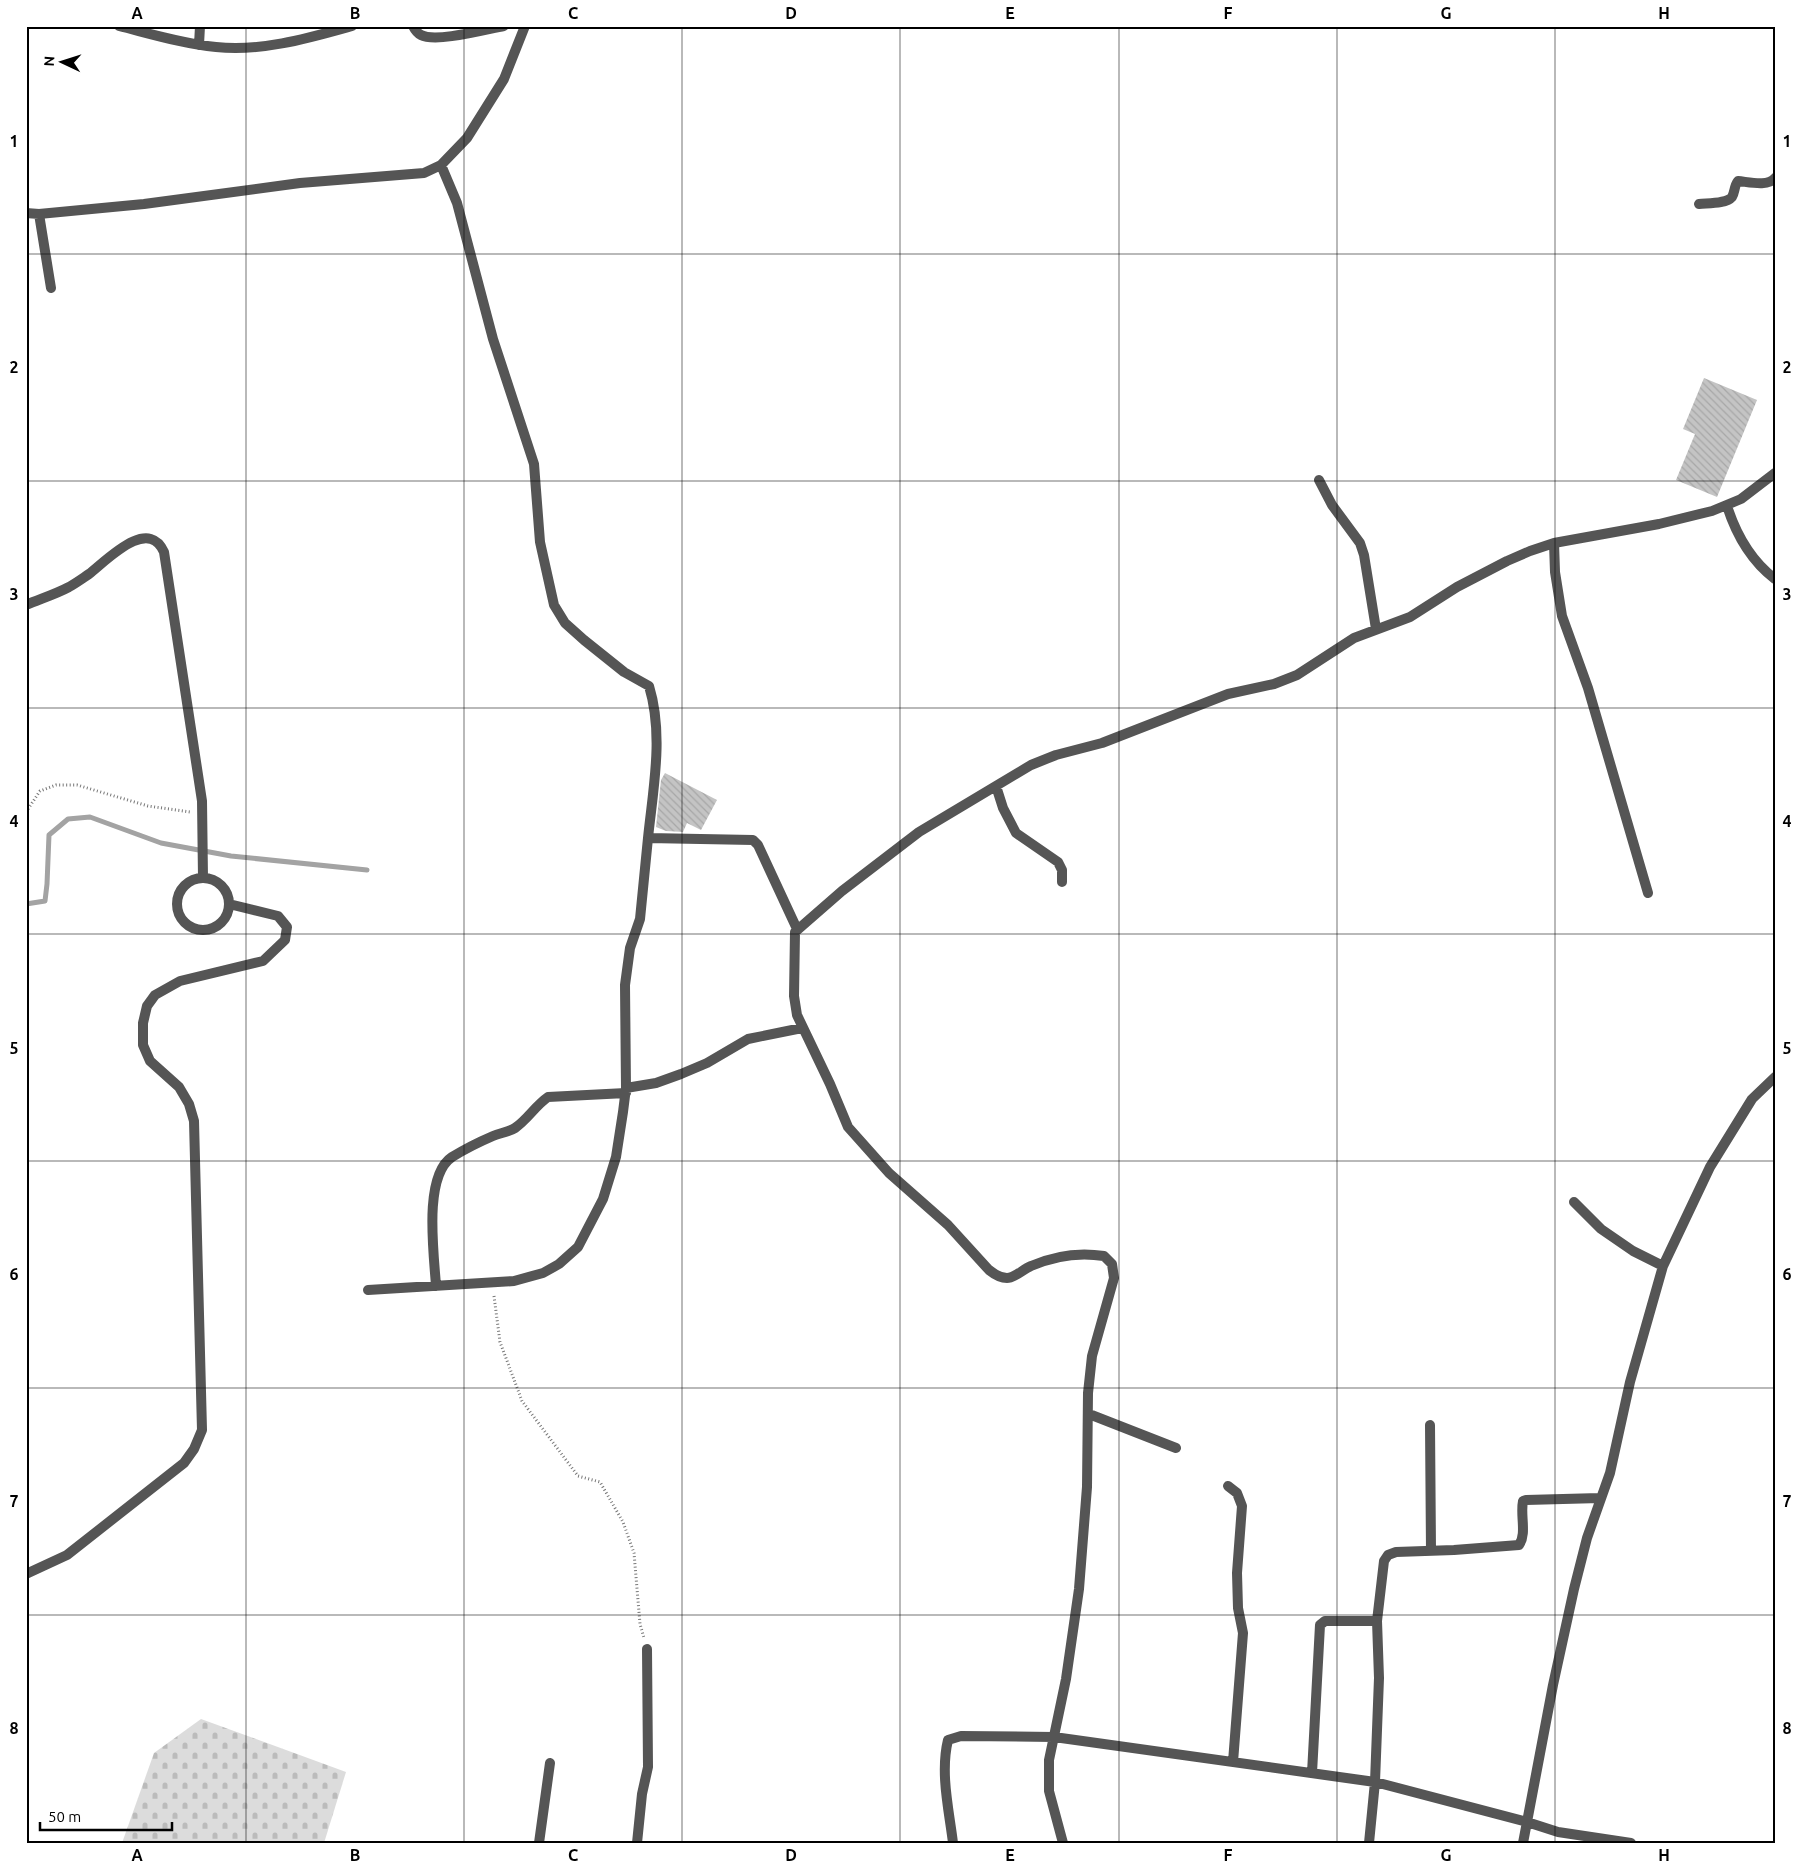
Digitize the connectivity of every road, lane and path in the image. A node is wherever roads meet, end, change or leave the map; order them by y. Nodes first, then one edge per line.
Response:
1 (119, 26) edge
2 (200, 26) edge
3 (352, 26) edge
4 (413, 26) edge
5 (504, 26) edge
6 (525, 26) edge
7 (200, 45) junction
8 (441, 165) junction
9 (1775, 178) edge
10 (1699, 204) dead end
11 (26, 213) edge
12 (39, 214) junction
13 (51, 288) dead end
14 (1775, 473) edge
15 (1318, 480) dead end
16 (1727, 506) junction
17 (1554, 543) junction
18 (1775, 578) edge
19 (26, 605) edge
20 (1376, 629) junction
21 (996, 786) junction
22 (26, 812) edge
23 (202, 813) junction
24 (648, 838) junction
25 (203, 872) junction
26 (1062, 882) dead end
27 (1648, 893) dead end
28 (229, 904) junction
29 (797, 929) junction
30 (802, 1028) junction
31 (1775, 1077) edge
32 (626, 1091) junction
33 (1574, 1202) dead end
34 (1663, 1266) junction
35 (493, 1282) junction
36 (436, 1286) junction
37 (368, 1290) dead end
38 (1089, 1414) junction
39 (1430, 1425) dead end
40 (1176, 1448) dead end
41 (1228, 1486) dead end
42 (1600, 1498) junction
43 (1431, 1551) junction
44 (26, 1574) edge
45 (1377, 1621) junction
46 (647, 1649) joint
47 (1054, 1737) junction
48 (550, 1762) dead end
49 (1233, 1762) junction
50 (1312, 1773) junction
51 (1375, 1782) junction
52 (1527, 1822) junction
53 (539, 1843) edge
54 (637, 1843) edge
55 (953, 1843) edge
56 (1063, 1843) edge
57 (1368, 1843) edge
58 (1524, 1843) edge
59 (1631, 1843) edge

1 - 7 street
2 - 7 street
3 - 7 street
4 - 5 street
6 - 8 street
8 - 12 street
8 - 24 street
9 - 10 street
11 - 12 street
12 - 13 street
14 - 16 street
15 - 20 street
16 - 17 street
16 - 18 street
17 - 20 street
17 - 27 street
19 - 23 street
20 - 21 street
21 - 26 street
21 - 29 street
22 - 23 path
23 - 25 street
24 - 29 street
24 - 32 street
25 - 28 street
25 - 28 street
28 - 44 street
29 - 30 street
30 - 32 street
30 - 38 street
31 - 34 street
32 - 35 street
32 - 36 street
33 - 34 street
34 - 42 street
35 - 36 street
35 - 46 path
36 - 37 street
38 - 40 street
38 - 47 street
39 - 43 street
41 - 49 street
42 - 43 street
42 - 52 street
43 - 45 street
45 - 50 street
45 - 51 street
46 - 54 street
47 - 49 street
47 - 55 street
47 - 56 street
48 - 53 street
49 - 50 street
50 - 51 street
51 - 52 street
51 - 57 street
52 - 58 street
52 - 59 street

